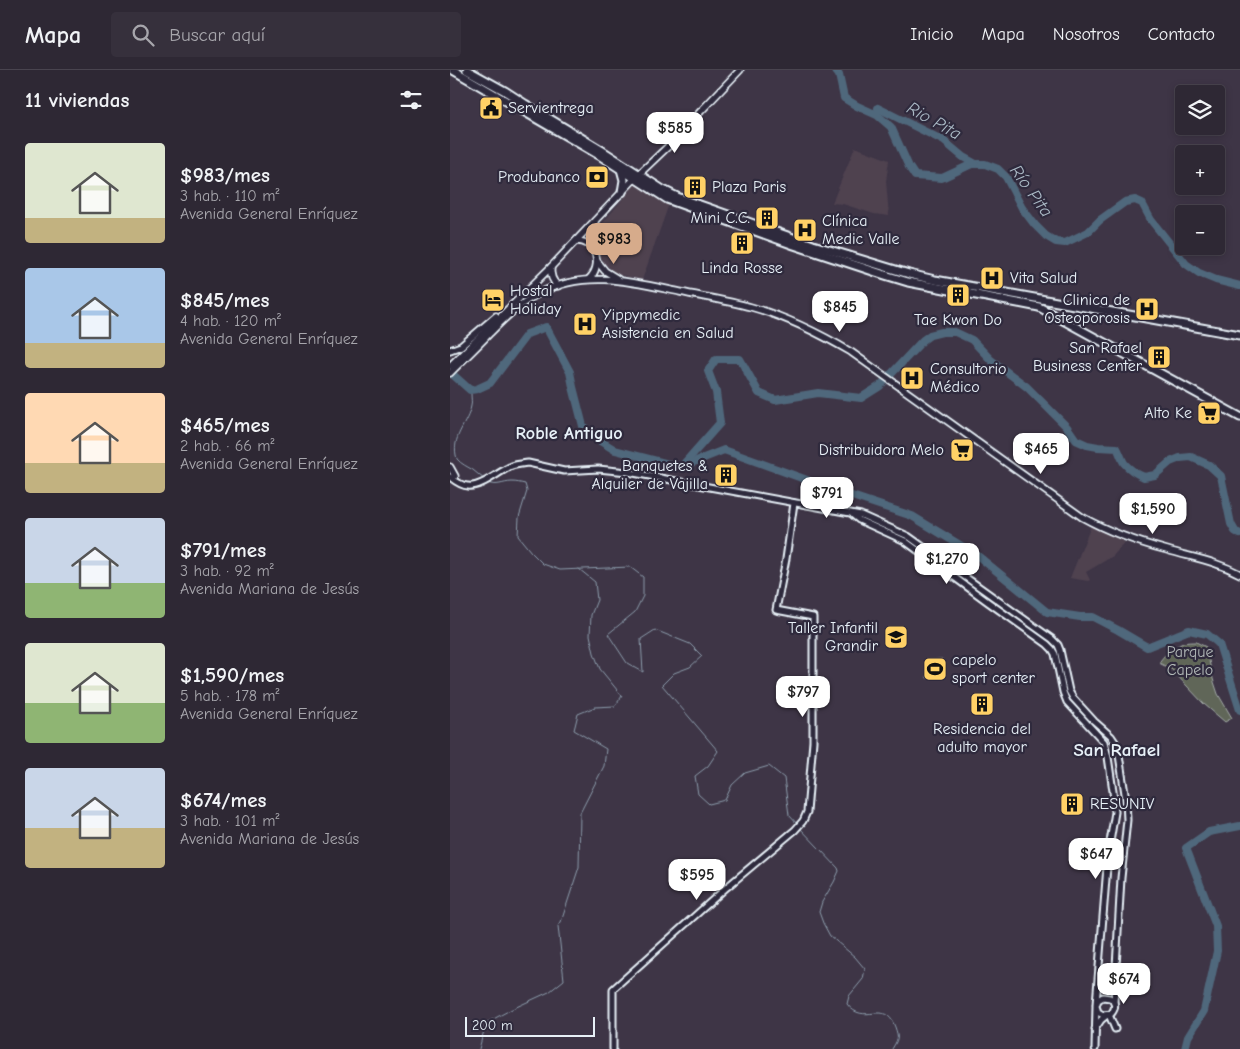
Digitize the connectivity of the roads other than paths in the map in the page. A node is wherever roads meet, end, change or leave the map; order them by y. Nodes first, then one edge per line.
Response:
1 (467, 70) edge
2 (740, 70) edge
3 (454, 71) edge
4 (621, 168) junction
5 (637, 176) junction
6 (622, 192) junction
7 (596, 220) junction
8 (576, 241) junction
9 (594, 251) junction
10 (597, 261) junction
11 (551, 267) junction
12 (589, 279) junction
13 (620, 280) junction
14 (558, 286) junction
15 (518, 300) junction
16 (1240, 335) edge
17 (450, 350) edge
18 (459, 361) junction
19 (450, 366) edge
20 (450, 373) edge
21 (1240, 417) edge
22 (451, 473) edge
23 (794, 503) junction
24 (852, 514) junction
25 (1240, 574) edge
26 (1058, 645) junction
27 (1052, 649) junction
28 (1114, 1003) junction
29 (1096, 1005) junction
30 (1107, 1015) junction
31 (1095, 1028) junction
32 (1115, 1029) dead end
33 (613, 1049) edge
34 (1095, 1049) edge

1 - 5 highway
2 - 5 main road
3 - 4 highway
4 - 5 highway
4 - 6 highway
5 - 6 main road
5 - 16 highway
5 - 21 highway
6 - 7 main road
7 - 8 main road
7 - 9 main road
8 - 9 main road
8 - 11 main road
9 - 10 main road
10 - 12 main road
10 - 13 main road
11 - 14 main road
11 - 15 main road
12 - 13 main road
12 - 14 main road
13 - 25 main road
14 - 18 main road
15 - 17 main road
15 - 18 main road
18 - 19 main road
18 - 20 main road
22 - 23 street
23 - 24 street
23 - 33 street
24 - 26 street
24 - 27 street
26 - 27 street
26 - 28 street
27 - 29 street
28 - 29 street
28 - 30 street
29 - 30 street
29 - 31 street
30 - 31 street
30 - 32 street
31 - 34 street

